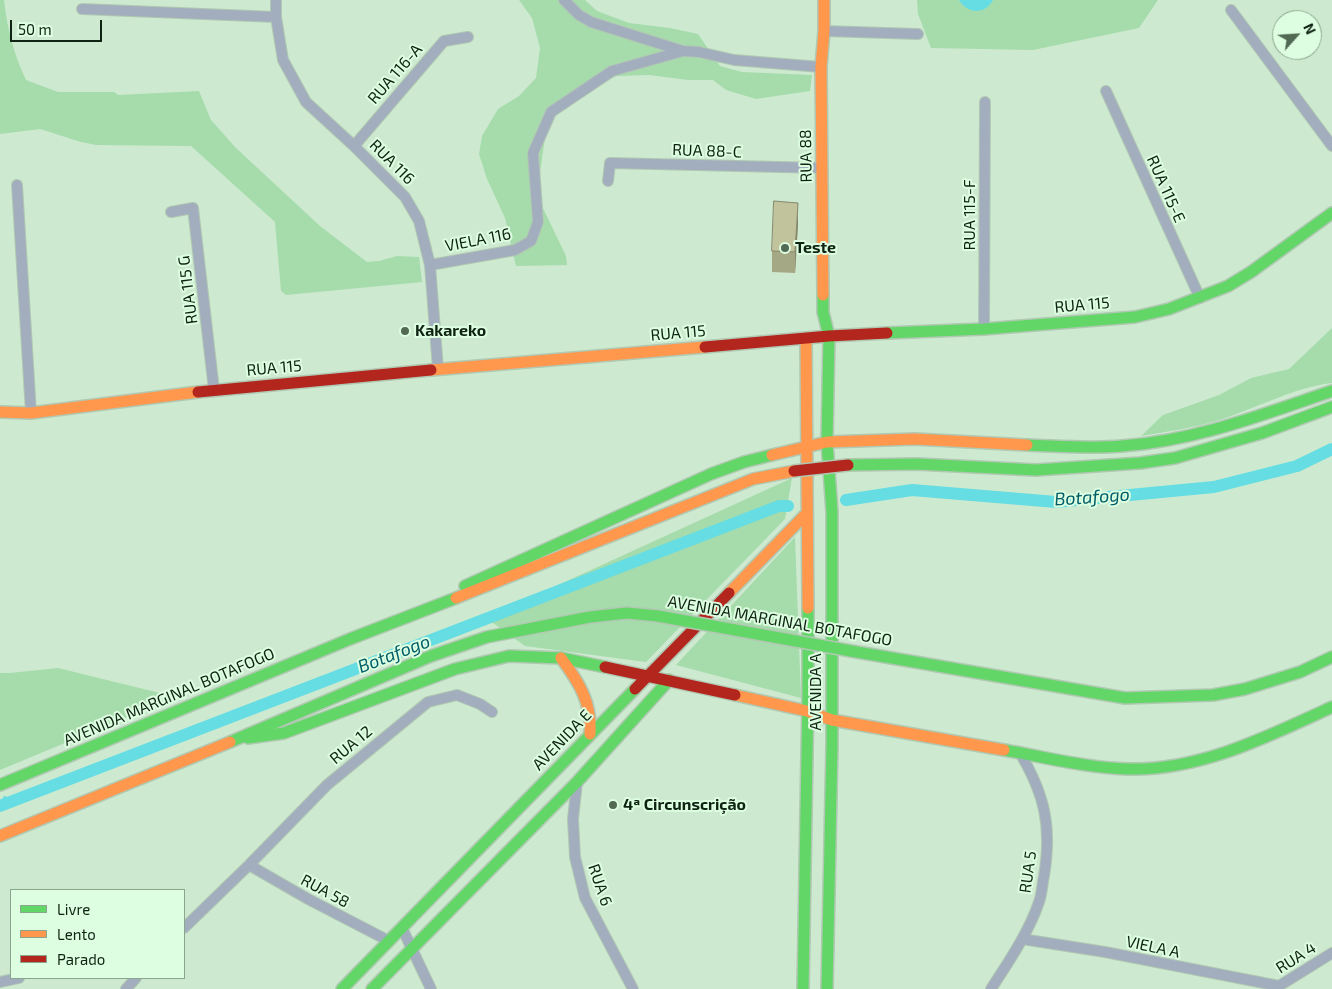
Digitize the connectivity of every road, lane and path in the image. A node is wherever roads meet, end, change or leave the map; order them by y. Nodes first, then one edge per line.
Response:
1 (276, 0) edge
2 (564, 0) edge
3 (824, 0) edge
4 (82, 9) dead end
5 (1231, 10) dead end
6 (276, 17) junction
7 (824, 32) junction
8 (918, 34) dead end
9 (468, 37) dead end
10 (683, 51) junction
11 (821, 67) junction
12 (1106, 91) dead end
13 (986, 102) dead end
14 (354, 146) junction
15 (1332, 146) edge
16 (822, 168) junction
17 (608, 182) dead end
18 (17, 185) dead end
19 (171, 212) dead end
20 (1332, 213) edge
21 (430, 265) junction
22 (1200, 298) junction
23 (823, 312) junction
24 (984, 330) junction
25 (829, 336) junction
26 (806, 339) junction
27 (438, 370) junction
28 (214, 390) junction
29 (1332, 390) edge
30 (1332, 407) edge
31 (0, 412) edge
32 (31, 413) junction
33 (827, 442) junction
34 (807, 448) junction
35 (806, 514) junction
36 (350, 639) junction
37 (561, 658) junction
38 (1332, 658) edge
39 (647, 675) junction
40 (668, 680) junction
41 (1332, 707) edge
42 (807, 711) junction
43 (492, 712) dead end
44 (832, 720) junction
45 (590, 734) junction
46 (235, 740) junction
47 (1020, 753) junction
48 (577, 782) junction
49 (0, 785) edge
50 (0, 836) edge
51 (249, 865) junction
52 (185, 927) edge
53 (402, 928) junction
54 (1022, 939) junction
55 (389, 941) junction
56 (412, 947) junction
57 (1332, 953) edge
58 (15, 979) edge
59 (135, 979) edge
60 (0, 982) edge
61 (1278, 987) edge
62 (126, 989) edge
63 (342, 989) edge
64 (372, 989) edge
65 (431, 989) edge
66 (633, 989) edge
67 (803, 989) edge
68 (827, 989) edge
69 (992, 989) edge

1 - 6 street, RUA 116
2 - 10 street
3 - 7 main road, RUA 88
4 - 6 street
5 - 15 street
6 - 14 street, RUA 116
7 - 8 street
7 - 11 main road, RUA 88
9 - 14 street, RUA 116-A
10 - 11 street
10 - 21 street, VIELA 116
11 - 16 main road, RUA 88
12 - 22 street, RUA 115-E
13 - 24 street, RUA 115-F
14 - 21 street, RUA 116
16 - 17 street, RUA 88-C
16 - 23 main road, RUA 88
18 - 32 street
19 - 28 street, RUA 115 G
20 - 22 main road, RUA 115
21 - 27 street, RUA 116
22 - 24 main road, RUA 115
23 - 25 main road, RUA 88
23 - 26 main road
24 - 25 main road, RUA 115
25 - 26 main road, RUA 115
25 - 33 main road, AVENIDA A
26 - 27 main road, RUA 115
26 - 34 main road, AVENIDA A
27 - 28 main road, RUA 115
28 - 32 main road, RUA 115
29 - 33 main road, AVENIDA MARGINAL BOTAFOGO
30 - 36 main road, AVENIDA MARGINAL BOTAFOGO, bridge
31 - 32 main road, RUA 115
33 - 34 main road, AVENIDA MARGINAL BOTAFOGO
33 - 44 main road, AVENIDA A
34 - 35 main road, AVENIDA A
34 - 36 main road, AVENIDA MARGINAL BOTAFOGO
35 - 39 main road, AVENIDA E
35 - 42 main road, AVENIDA A
36 - 49 main road, AVENIDA MARGINAL BOTAFOGO
37 - 39 main road, AVENIDA MARGINAL BOTAFOGO
37 - 45 main road
37 - 46 main road, AVENIDA MARGINAL BOTAFOGO
38 - 46 main road, AVENIDA MARGINAL BOTAFOGO, bridge
39 - 40 main road, AVENIDA MARGINAL BOTAFOGO
39 - 45 main road, AVENIDA E
40 - 42 main road, AVENIDA MARGINAL BOTAFOGO
40 - 48 main road
41 - 47 main road, AVENIDA MARGINAL BOTAFOGO
42 - 44 main road, AVENIDA MARGINAL BOTAFOGO
42 - 67 main road, AVENIDA A
43 - 51 street, RUA 12
44 - 47 main road, AVENIDA MARGINAL BOTAFOGO
44 - 68 main road, AVENIDA A
45 - 53 main road, AVENIDA E
46 - 50 main road, AVENIDA MARGINAL BOTAFOGO
47 - 54 street, RUA 5
48 - 56 main road
48 - 66 street, RUA 6
51 - 52 street, RUA 12
51 - 55 street, RUA 58
53 - 55 main road, AVENIDA E
53 - 56 street
54 - 61 street, VIELA A
54 - 69 street, RUA 5
55 - 63 main road, AVENIDA E
56 - 64 main road
56 - 65 street
57 - 61 street, RUA 4
58 - 60 street
59 - 62 street

